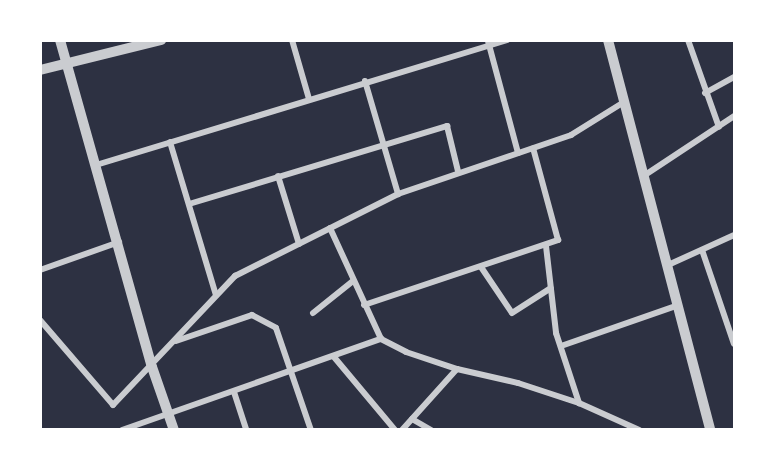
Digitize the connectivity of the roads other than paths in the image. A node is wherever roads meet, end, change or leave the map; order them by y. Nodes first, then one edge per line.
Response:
1 (60, 40) edge
2 (161, 40) edge
3 (292, 40) edge
4 (507, 40) edge
5 (608, 40) edge
6 (688, 40) edge
7 (489, 42) edge
8 (143, 43) edge
9 (67, 64) junction
10 (40, 70) edge
11 (735, 77) edge
12 (365, 81) junction
13 (705, 93) junction
14 (309, 99) junction
15 (624, 102) junction
16 (735, 116) edge
17 (719, 127) junction
18 (170, 142) junction
19 (383, 145) junction
20 (533, 148) junction
21 (518, 153) junction
22 (96, 165) junction
23 (458, 171) junction
24 (645, 175) junction
25 (278, 176) junction
26 (398, 194) junction
27 (189, 204) junction
28 (330, 228) junction
29 (735, 235) edge
30 (118, 242) junction
31 (298, 244) junction
32 (546, 246) junction
33 (702, 250) junction
34 (668, 265) junction
35 (481, 267) junction
36 (40, 270) edge
37 (353, 281) junction
38 (551, 288) junction
39 (216, 295) junction
40 (364, 306) junction
41 (679, 306) junction
42 (313, 314) dead end
43 (40, 320) edge
44 (381, 339) junction
45 (175, 342) junction
46 (735, 344) edge
47 (561, 346) junction
48 (334, 357) junction
49 (152, 367) junction
50 (457, 369) junction
51 (290, 370) junction
52 (234, 392) junction
53 (579, 403) junction
54 (168, 411) junction
55 (412, 418) junction
56 (122, 429) edge
57 (174, 429) edge
58 (246, 429) edge
59 (311, 429) edge
60 (395, 429) edge
61 (402, 429) edge
62 (431, 429) edge
63 (639, 429) edge
64 (710, 429) edge

1 - 9 street
2 - 8 street
3 - 14 street
4 - 7 street
5 - 15 street
6 - 13 street
7 - 12 street
7 - 21 street
8 - 9 street
9 - 10 street
9 - 22 street
11 - 13 street
12 - 14 street
12 - 19 street
13 - 17 street
14 - 18 street
15 - 20 street
15 - 24 street
16 - 17 street
17 - 24 street
18 - 22 street
18 - 27 street
19 - 23 street
19 - 25 street
19 - 26 street
20 - 21 street
20 - 32 street
21 - 23 street
22 - 30 street
23 - 26 street
24 - 34 street
25 - 27 street
25 - 31 street
26 - 28 street
27 - 39 street
28 - 31 street
28 - 37 street
29 - 33 street
30 - 36 street
30 - 49 street
31 - 39 street
32 - 35 street
32 - 38 street
33 - 34 street
33 - 46 street
34 - 41 street
35 - 38 street
35 - 40 street
37 - 40 street
37 - 42 street
38 - 47 street
39 - 45 street
40 - 44 street
41 - 47 street
41 - 64 street
43 - 49 street
44 - 48 street
44 - 50 street
45 - 49 street
45 - 51 street
47 - 53 street
48 - 51 street
48 - 60 street
49 - 54 street
50 - 53 street
50 - 55 street
51 - 52 street
51 - 59 street
52 - 54 street
52 - 58 street
53 - 63 street
54 - 56 street
54 - 57 street
55 - 61 street
55 - 62 street

